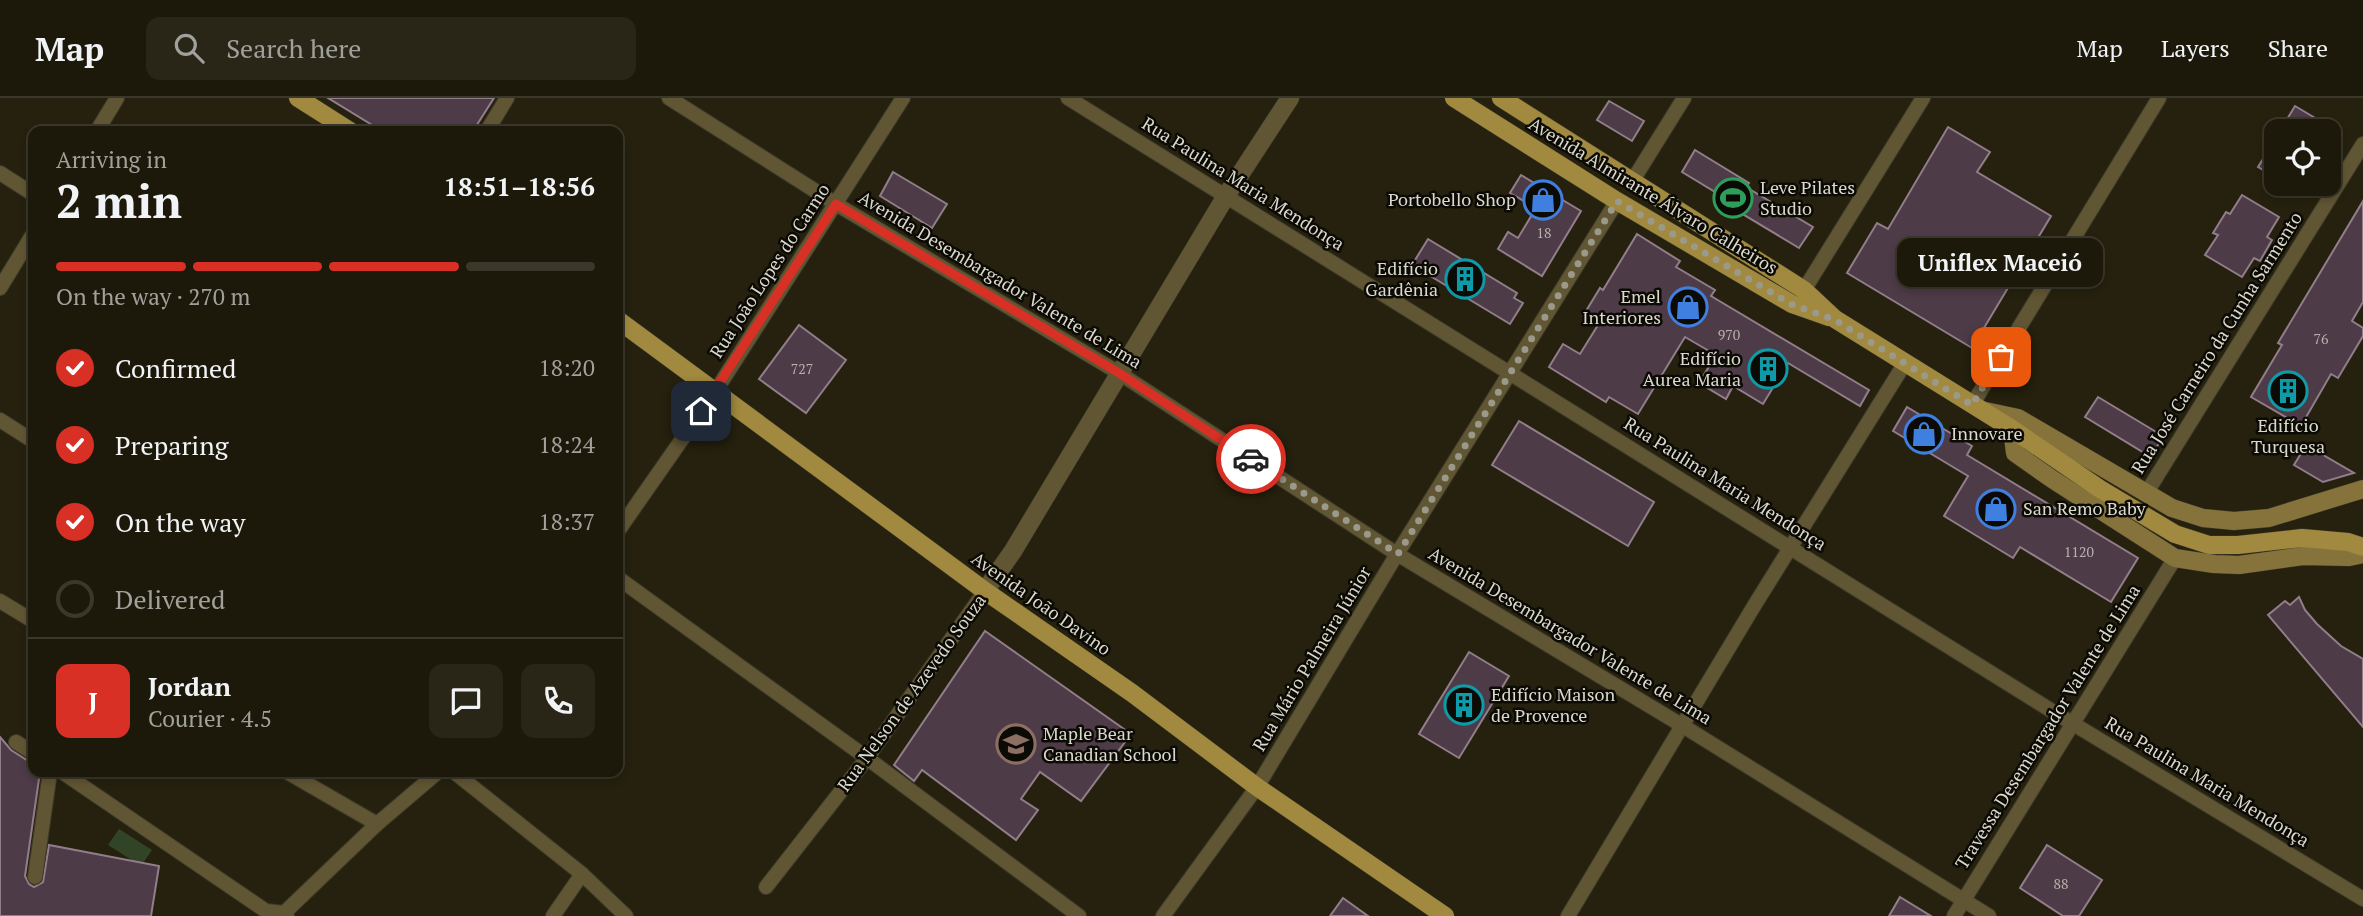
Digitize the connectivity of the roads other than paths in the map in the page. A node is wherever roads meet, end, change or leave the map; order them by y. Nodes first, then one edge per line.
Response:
1 (117, 98) edge
2 (298, 98) edge
3 (507, 98) edge
4 (668, 98) edge
5 (903, 98) edge
6 (1068, 98) edge
7 (1290, 98) edge
8 (1454, 98) edge
9 (1502, 98) edge
10 (1684, 98) edge
11 (1923, 98) edge
12 (2159, 98) edge
13 (100, 126) edge
14 (342, 126) edge
15 (490, 126) edge
16 (2363, 144) edge
17 (0, 173) edge
18 (1633, 180) junction
19 (28, 191) edge
20 (1226, 196) junction
21 (1617, 201) junction
22 (836, 204) junction
23 (28, 242) edge
24 (0, 288) edge
25 (1804, 290) junction
26 (1835, 320) junction
27 (623, 324) edge
28 (1905, 363) junction
29 (1510, 372) junction
30 (1119, 373) junction
31 (715, 391) junction
32 (1977, 407) junction
33 (0, 420) edge
34 (2012, 429) junction
35 (28, 438) edge
36 (2363, 489) edge
37 (2147, 492) junction
38 (623, 524) edge
39 (2363, 547) edge
40 (1791, 548) junction
41 (1398, 554) junction
42 (2363, 554) edge
43 (2175, 558) junction
44 (623, 582) edge
45 (985, 591) junction
46 (0, 601) edge
47 (28, 618) edge
48 (2073, 723) junction
49 (1683, 726) junction
50 (16, 742) dead end
51 (28, 750) edge
52 (867, 758) junction
53 (49, 777) edge
54 (69, 777) edge
55 (296, 777) edge
56 (432, 777) edge
57 (460, 777) edge
58 (1257, 787) junction
59 (377, 824) junction
60 (582, 874) junction
61 (35, 877) dead end
62 (765, 887) dead end
63 (1964, 900) junction
64 (2363, 900) edge
65 (285, 915) edge
66 (553, 916) edge
67 (626, 916) edge
68 (1079, 916) edge
69 (1163, 916) edge
70 (1445, 916) edge
71 (1568, 916) edge
72 (1954, 916) edge
73 (1989, 916) edge

1 - 13 street
2 - 14 main road
3 - 15 street
4 - 22 street, Avenida Desembargador Valente de Lima
5 - 22 street, Rua João Lopes do Carmo
6 - 20 street, Rua Paulina Maria Mendonça
7 - 20 street, Rua Nelson de Azevedo Souza
8 - 21 main road, Avenida Almirante Álvaro Calheiros
9 - 18 main road, Avenida Almirante Álvaro Calheiros
10 - 18 street
11 - 25 street
12 - 32 street
16 - 37 street, Rua José Carneiro da Cunha Sarmento
17 - 19 street
18 - 25 main road, Avenida Almirante Álvaro Calheiros
20 - 29 street, Rua Paulina Maria Mendonça
20 - 30 street, Rua Nelson de Azevedo Souza
21 - 26 main road, Avenida Almirante Álvaro Calheiros
21 - 29 street, Rua Mário Palmeira Júnior
22 - 30 street, Avenida Desembargador Valente de Lima
22 - 31 street, Rua João Lopes do Carmo
23 - 24 street
25 - 26 main road, Avenida Almirante Álvaro Calheiros
26 - 28 main road, Avenida Almirante Álvaro Calheiros
27 - 31 main road, Avenida João Davino
28 - 32 main road, Avenida Almirante Álvaro Calheiros
28 - 40 street
29 - 40 street, Rua Paulina Maria Mendonça
29 - 41 street, Rua Mário Palmeira Júnior
30 - 41 street, Avenida Desembargador Valente de Lima
30 - 45 street, Rua Nelson de Azevedo Souza
31 - 38 street, Rua João Lopes do Carmo
31 - 45 main road, Avenida João Davino
32 - 34 main road, Avenida Almirante Álvaro Calheiros
32 - 37 main road
33 - 35 street
34 - 39 main road, Avenida Almirante Álvaro Calheiros
34 - 43 main road
36 - 37 main road
40 - 48 street, Rua Paulina Maria Mendonça
40 - 49 street
41 - 49 street, Avenida Desembargador Valente de Lima
41 - 58 street, Rua Mário Palmeira Júnior
42 - 43 main road
43 - 48 street, Travessa Desembargador Valente de Lima
44 - 52 street
45 - 52 street, Rua Nelson de Azevedo Souza
45 - 58 main road, Avenida João Davino
46 - 47 street
48 - 63 street, Travessa Desembargador Valente de Lima
48 - 64 street, Rua Paulina Maria Mendonça
49 - 63 street, Avenida Desembargador Valente de Lima
49 - 71 street
50 - 51 street
52 - 62 street, Rua Nelson de Azevedo Souza
52 - 68 street
53 - 61 street
54 - 65 street
55 - 59 street
56 - 59 street
57 - 60 street
58 - 69 street, Rua Mário Palmeira Júnior
58 - 70 main road, Avenida João Davino
59 - 65 street
60 - 66 street
60 - 67 street
63 - 72 street, Travessa Desembargador Valente de Lima
63 - 73 street, Avenida Desembargador Valente de Lima

